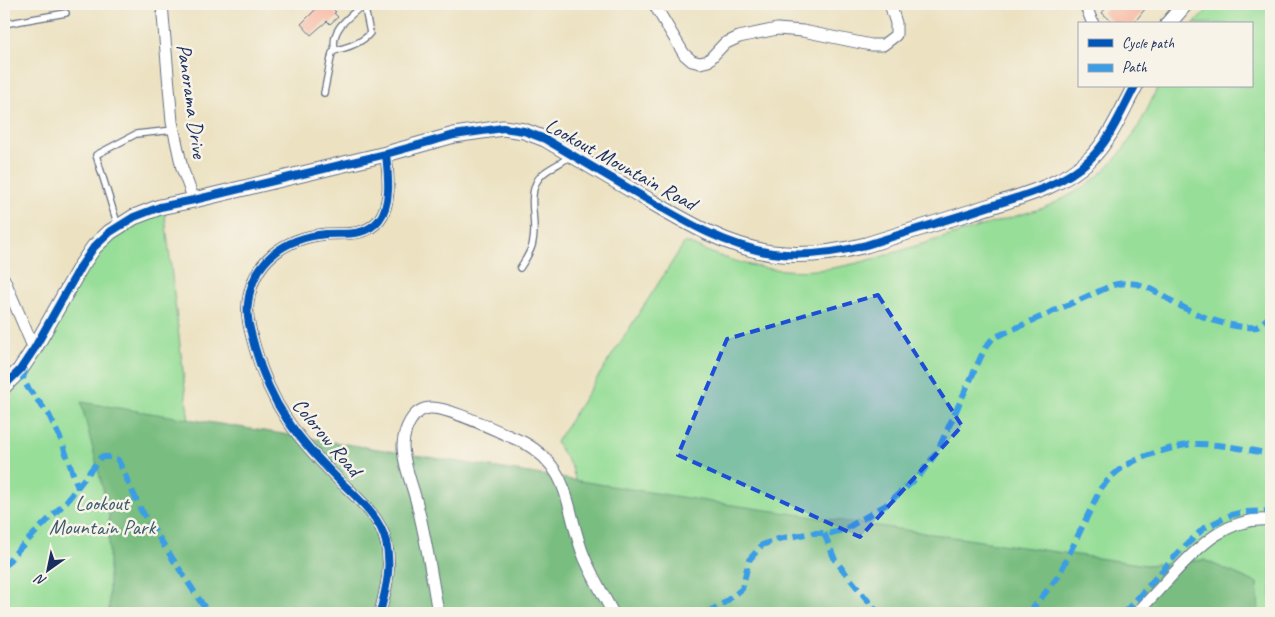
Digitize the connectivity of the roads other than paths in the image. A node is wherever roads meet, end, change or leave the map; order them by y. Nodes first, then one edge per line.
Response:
1 (162, 4) edge
2 (364, 4) edge
3 (654, 4) edge
4 (890, 4) edge
5 (1085, 4) edge
6 (1185, 4) edge
7 (66, 13) dead end
8 (1092, 22) edge
9 (1170, 22) edge
10 (4, 24) edge
11 (335, 50) junction
12 (1134, 88) edge
13 (324, 93) dead end
14 (174, 130) junction
15 (386, 154) junction
16 (571, 154) junction
17 (194, 200) junction
18 (118, 227) junction
19 (520, 268) dead end
20 (4, 279) edge
21 (34, 349) junction
22 (4, 386) edge
23 (1271, 520) edge
24 (380, 613) edge
25 (438, 613) edge
26 (613, 613) edge
27 (1137, 613) edge

1 - 14 street, Panorama Drive
2 - 11 lane
2 - 11 lane
3 - 4 street
5 - 8 street
6 - 9 street
7 - 10 lane
11 - 13 lane
12 - 16 street, Lookout Mountain Road
14 - 17 street, Panorama Drive
14 - 18 lane
15 - 16 street, Lookout Mountain Road
15 - 17 street, Lookout Mountain Road
15 - 24 street, Colorow Road
16 - 19 lane
17 - 18 street, Lookout Mountain Road
18 - 21 street, Lookout Mountain Road
20 - 21 street
21 - 22 street, Lookout Mountain Road
23 - 27 street
25 - 26 street

